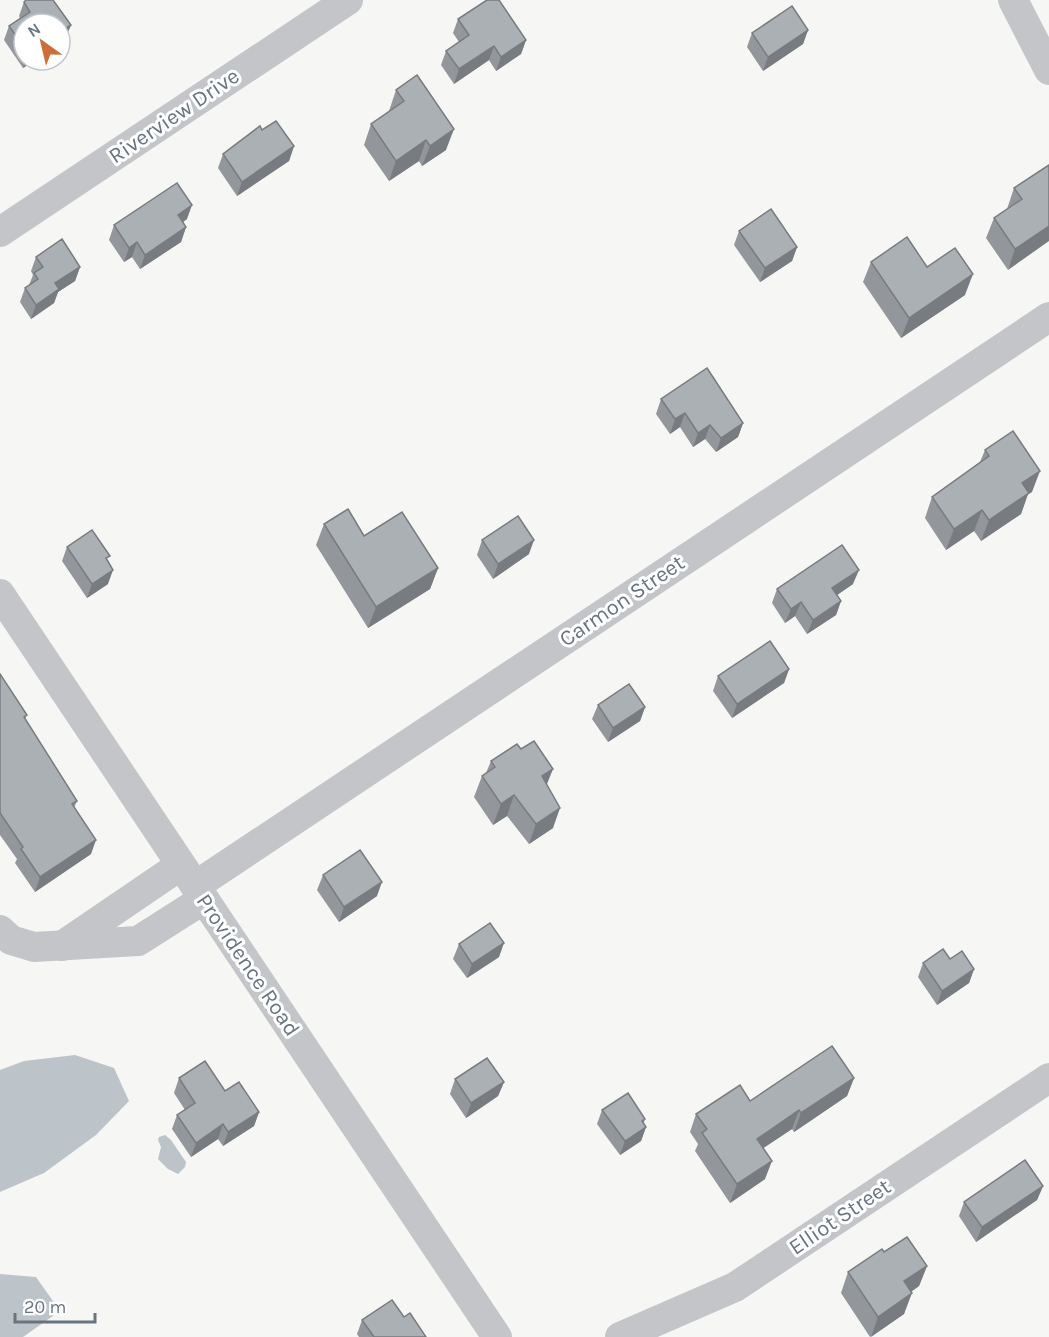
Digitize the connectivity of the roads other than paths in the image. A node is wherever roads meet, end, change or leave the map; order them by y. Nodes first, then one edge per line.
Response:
1 (348, 0) edge
2 (1013, 0) edge
3 (1049, 70) edge
4 (0, 232) edge
5 (1049, 317) edge
6 (0, 594) edge
7 (194, 884) junction
8 (0, 930) edge
9 (62, 946) junction
10 (1049, 1078) edge
11 (497, 1337) edge
12 (620, 1337) edge

1 - 4 street, Riverview Drive
2 - 3 street
5 - 7 street, Carmon Street
6 - 7 street, Providence Road
7 - 9 street
7 - 9 street
7 - 11 street, Providence Road
8 - 9 street
10 - 12 street, Elliot Street

